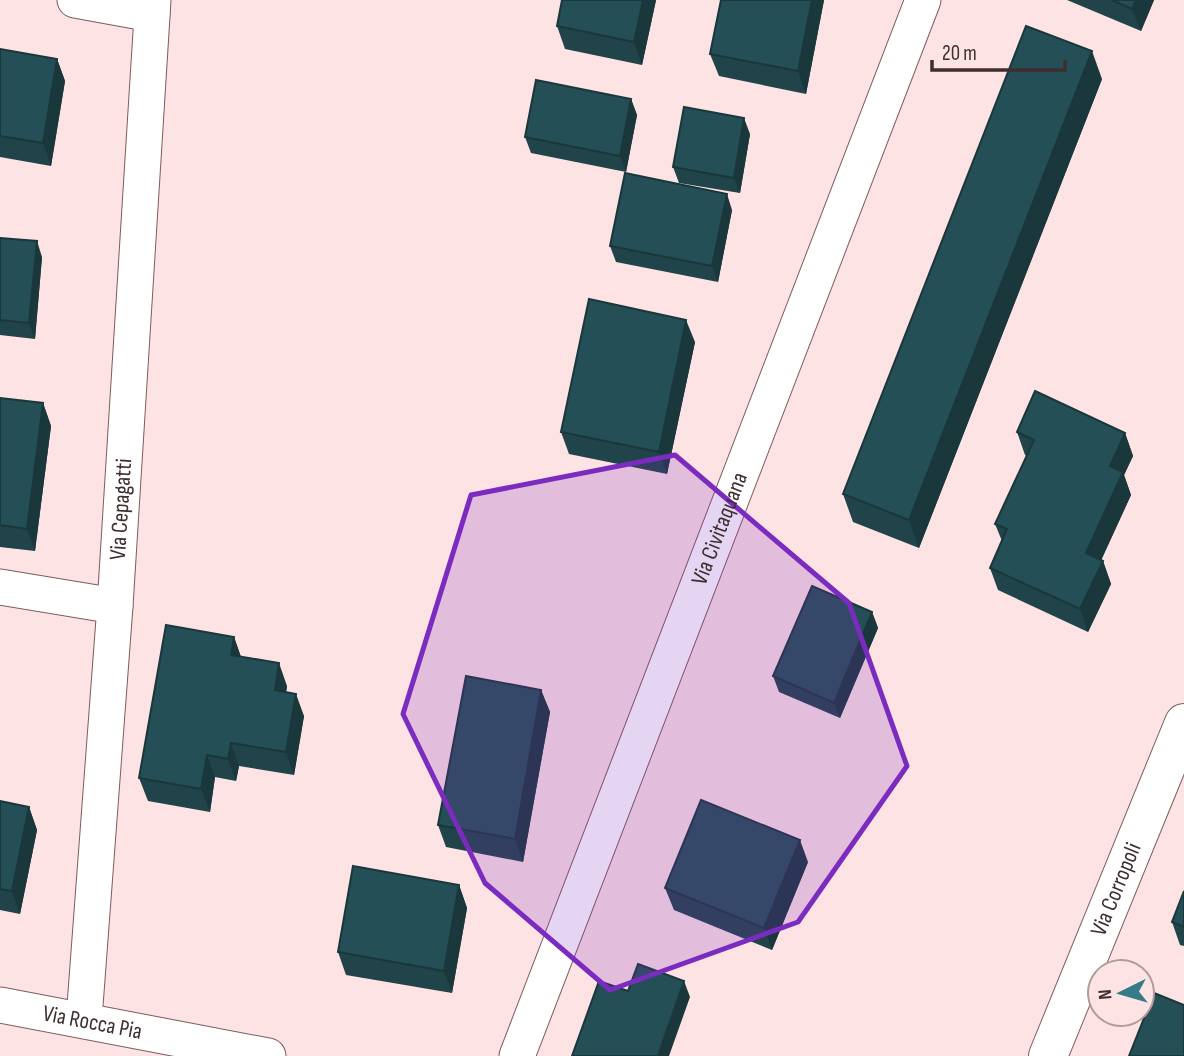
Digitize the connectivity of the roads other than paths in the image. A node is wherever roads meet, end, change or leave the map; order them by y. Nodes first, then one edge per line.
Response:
1 (75, 0) edge
2 (923, 0) edge
3 (153, 7) edge
4 (0, 587) edge
5 (115, 606) junction
6 (1184, 723) edge
7 (0, 1005) edge
8 (84, 1020) junction
9 (268, 1056) edge
10 (517, 1056) edge
11 (1048, 1056) edge

1 - 3 street
2 - 10 street, Via Civitaquana
3 - 5 street, Via Cepagatti
4 - 5 street
5 - 8 street, Via Cepagatti
6 - 11 street, Via Corropoli
7 - 8 street, Via Rocca Pia
8 - 9 street, Via Rocca Pia

